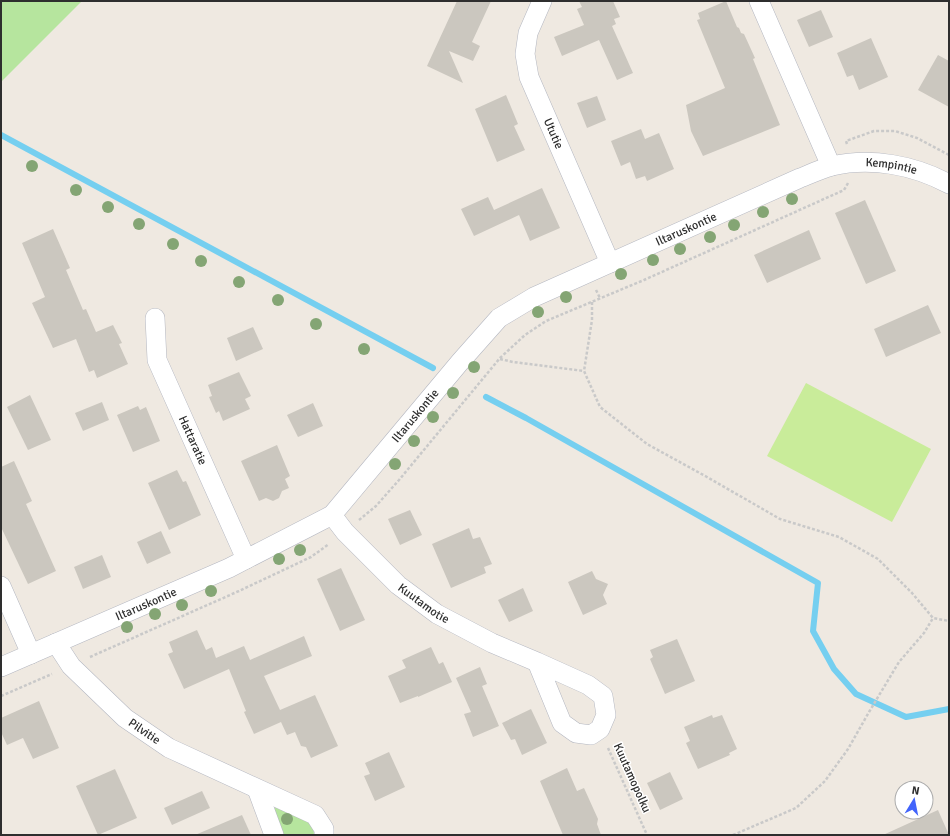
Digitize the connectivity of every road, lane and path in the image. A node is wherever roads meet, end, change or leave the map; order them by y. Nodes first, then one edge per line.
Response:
1 (542, 1) edge
2 (759, 1) edge
3 (949, 155) edge
4 (839, 165) junction
5 (949, 184) edge
6 (610, 263) junction
7 (592, 302) junction
8 (155, 318) dead end
9 (500, 358) junction
10 (584, 371) junction
11 (332, 515) junction
12 (345, 532) junction
13 (246, 559) junction
14 (1, 586) edge
15 (933, 618) junction
16 (949, 620) edge
17 (56, 643) junction
18 (31, 654) junction
19 (537, 662) junction
20 (71, 666) junction
21 (1, 667) edge
22 (1, 696) edge
23 (600, 729) junction
24 (257, 789) junction
25 (274, 835) edge
26 (324, 835) edge
27 (647, 835) edge
28 (733, 835) edge

1 - 6 street, Ututie
2 - 4 street
3 - 4 path
4 - 5 street, Kempintie
4 - 6 street, Iltaruskontie
4 - 7 path
6 - 11 street, Iltaruskontie
7 - 9 path
7 - 10 path
8 - 13 street, Hattaratie
9 - 10 path
9 - 12 path
10 - 15 path
11 - 12 street, Kuutamotie
11 - 13 street, Iltaruskontie
12 - 19 street, Kuutamotie
12 - 20 path
13 - 17 street, Iltaruskontie
14 - 18 street
15 - 16 path
15 - 28 path
17 - 18 street, Iltaruskontie
17 - 20 street, Pilvitie
18 - 21 street, Iltaruskontie
19 - 23 street, Kuutamotie
19 - 23 street
20 - 22 path
20 - 24 street, Pilvitie
23 - 27 path, Kuutamopolku
24 - 25 street
24 - 26 street, Pilvitie

